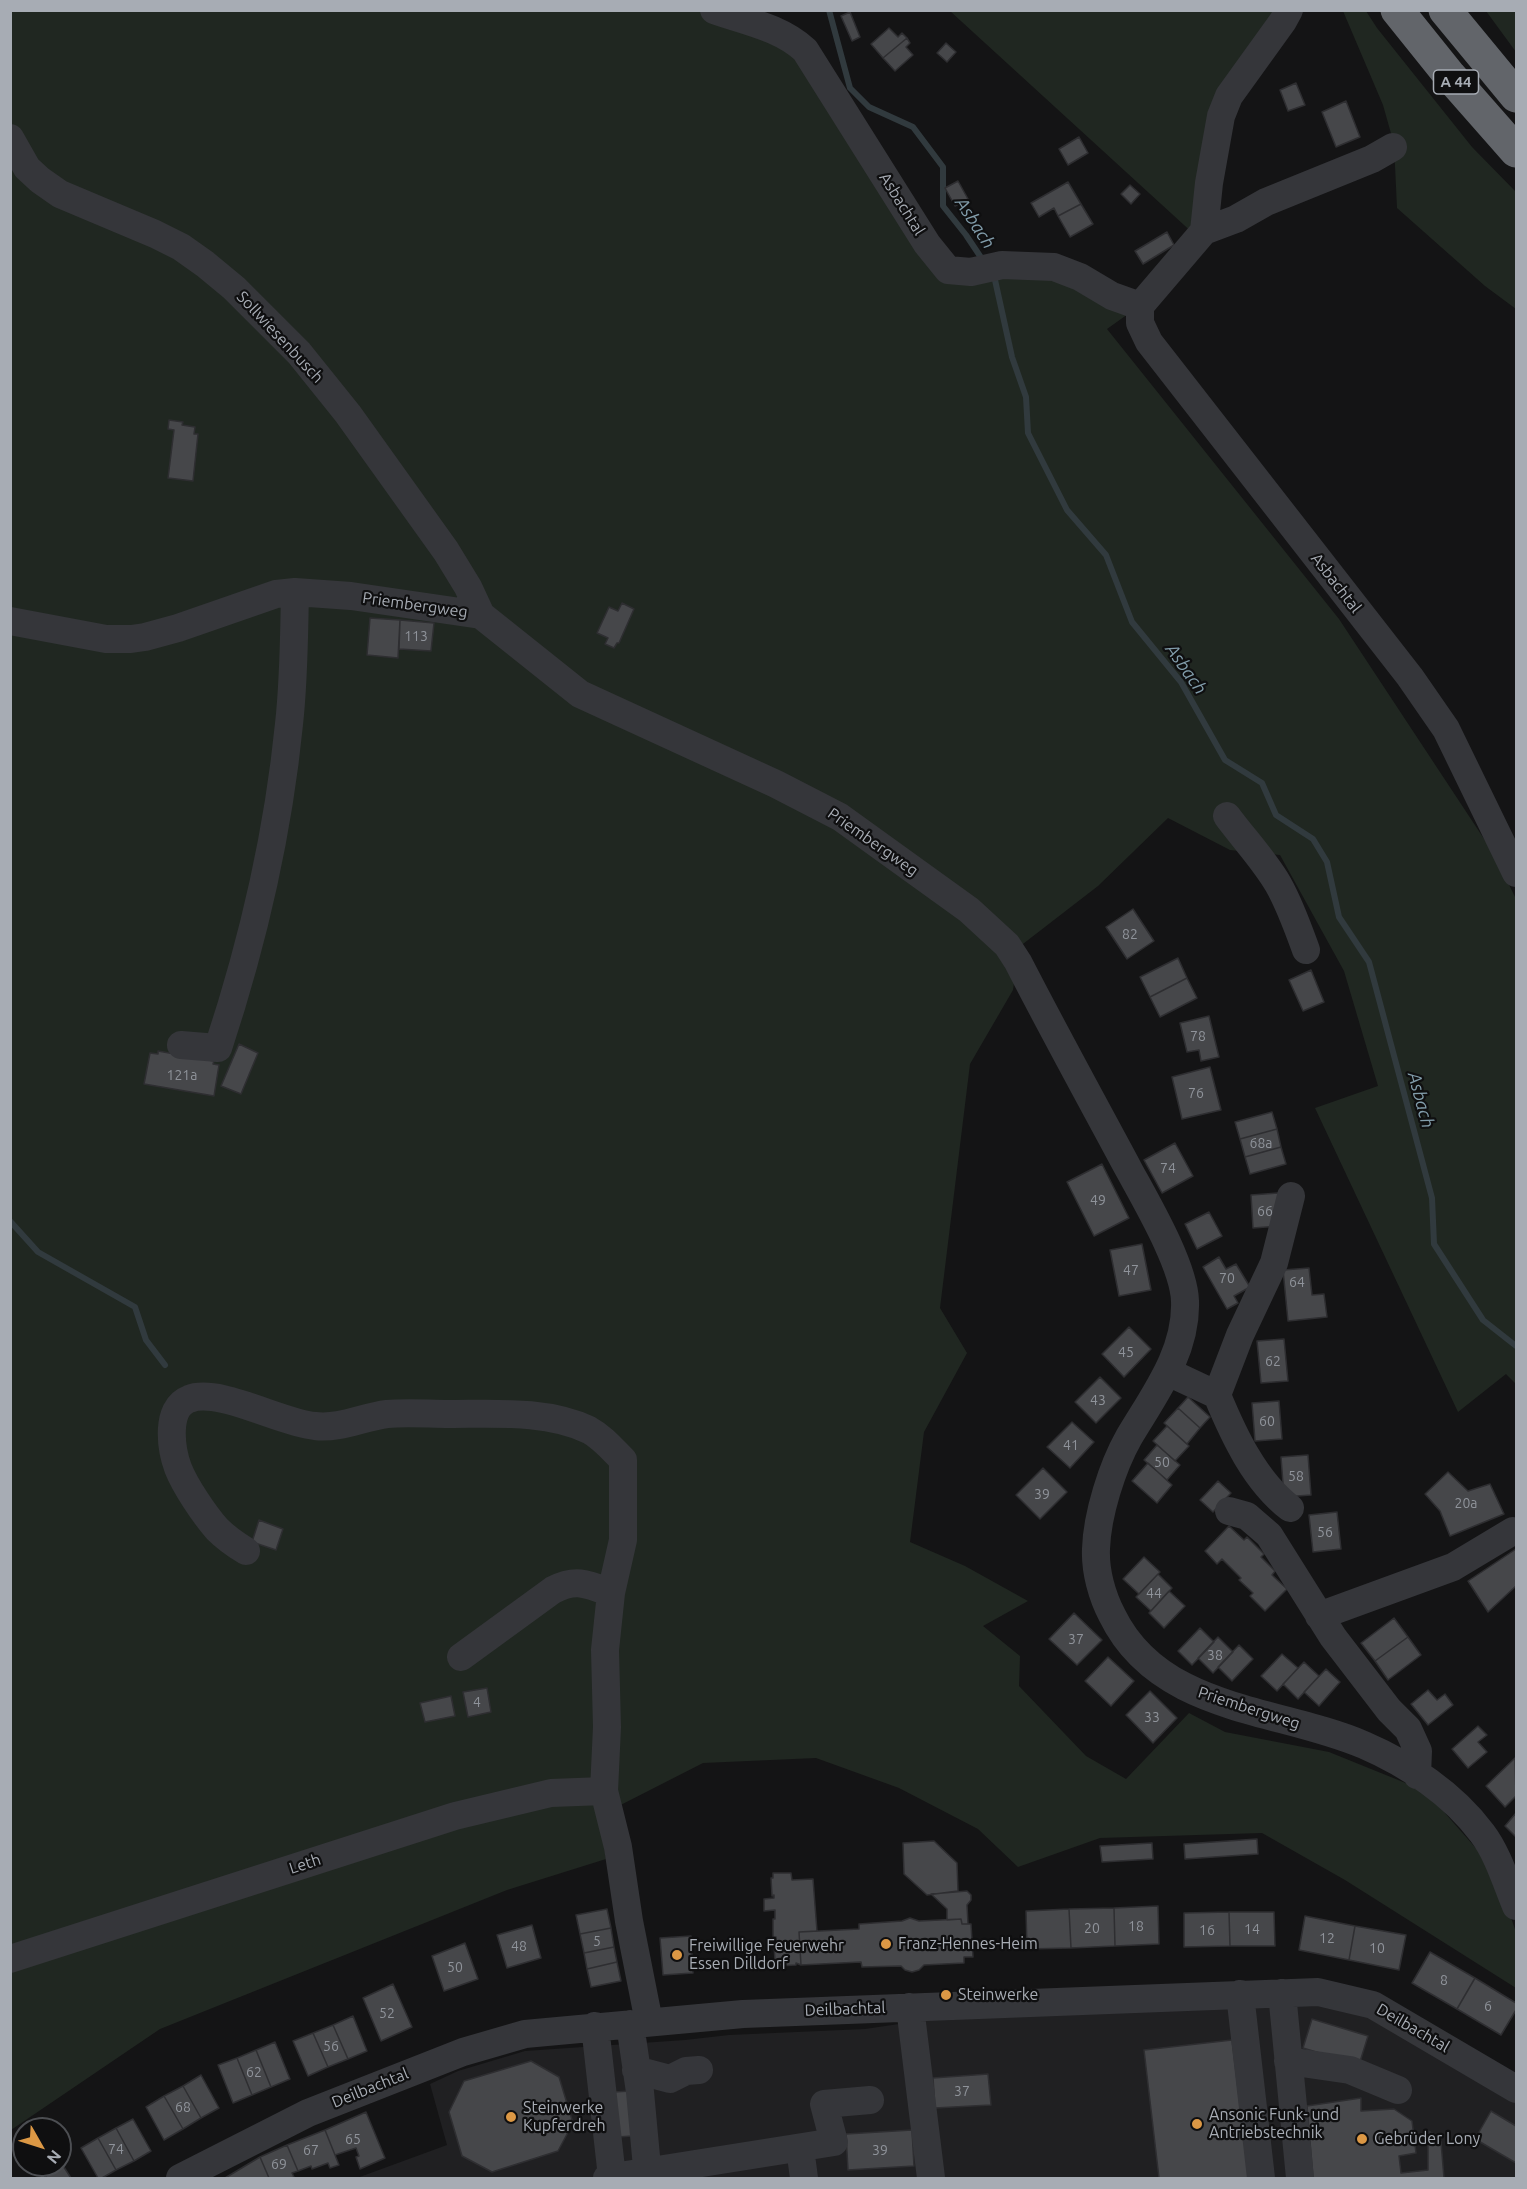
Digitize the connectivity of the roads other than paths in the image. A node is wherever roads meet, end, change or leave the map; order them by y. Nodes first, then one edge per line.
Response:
1 (714, 10) edge
2 (1289, 10) edge
3 (1397, 10) edge
4 (1444, 10) edge
5 (1516, 96) edge
6 (10, 138) edge
7 (1393, 147) dead end
8 (1516, 151) edge
9 (1204, 231) junction
10 (1140, 306) junction
11 (295, 592) junction
12 (481, 615) junction
13 (10, 621) edge
14 (1227, 816) dead end
15 (1516, 873) edge
16 (1306, 950) dead end
17 (181, 1044) dead end
18 (1291, 1196) dead end
19 (1168, 1372) junction
20 (1217, 1395) junction
21 (1290, 1508) dead end
22 (1229, 1511) dead end
23 (1513, 1531) dead end
24 (246, 1551) dead end
25 (611, 1593) junction
26 (1319, 1616) junction
27 (461, 1657) dead end
28 (1417, 1774) junction
29 (606, 1797) junction
30 (1516, 1906) edge
31 (10, 1959) edge
32 (1282, 1993) junction
33 (1240, 1994) junction
34 (910, 2007) junction
35 (640, 2023) junction
36 (595, 2026) junction
37 (1288, 2061) junction
38 (636, 2070) junction
39 (699, 2070) dead end
40 (1516, 2090) edge
41 (1398, 2091) dead end
42 (870, 2100) dead end
43 (800, 2148) junction
44 (648, 2175) edge
45 (180, 2178) edge
46 (609, 2178) edge
47 (804, 2178) edge
48 (931, 2178) edge
49 (1261, 2178) edge
50 (1300, 2178) edge

1 - 10 street, Asbachtal
2 - 9 street
3 - 8 highway, A 44
4 - 5 highway, A 44
6 - 12 street, Sollwiesenbusch
7 - 9 street
9 - 10 street
10 - 15 street, Asbachtal
11 - 12 street, Priembergweg
11 - 13 street, Priembergweg
11 - 17 street
12 - 19 street, Priembergweg
14 - 16 street
18 - 20 street
19 - 20 street
19 - 28 street, Priembergweg
20 - 21 street
22 - 26 street
23 - 26 street
24 - 25 street
25 - 27 street
25 - 29 street
26 - 28 street
28 - 30 street, Priembergweg
29 - 31 street, Leth
29 - 35 street
32 - 33 street, Deilbachtal
32 - 37 street
32 - 40 street, Deilbachtal
33 - 34 street, Deilbachtal
33 - 49 street
34 - 35 street, Deilbachtal
34 - 48 street
35 - 36 street, Deilbachtal
35 - 38 street
36 - 45 street, Deilbachtal
36 - 46 street
37 - 41 street
37 - 50 street
38 - 39 street
38 - 44 street
42 - 43 street
43 - 44 street
43 - 47 street
44 - 46 street

